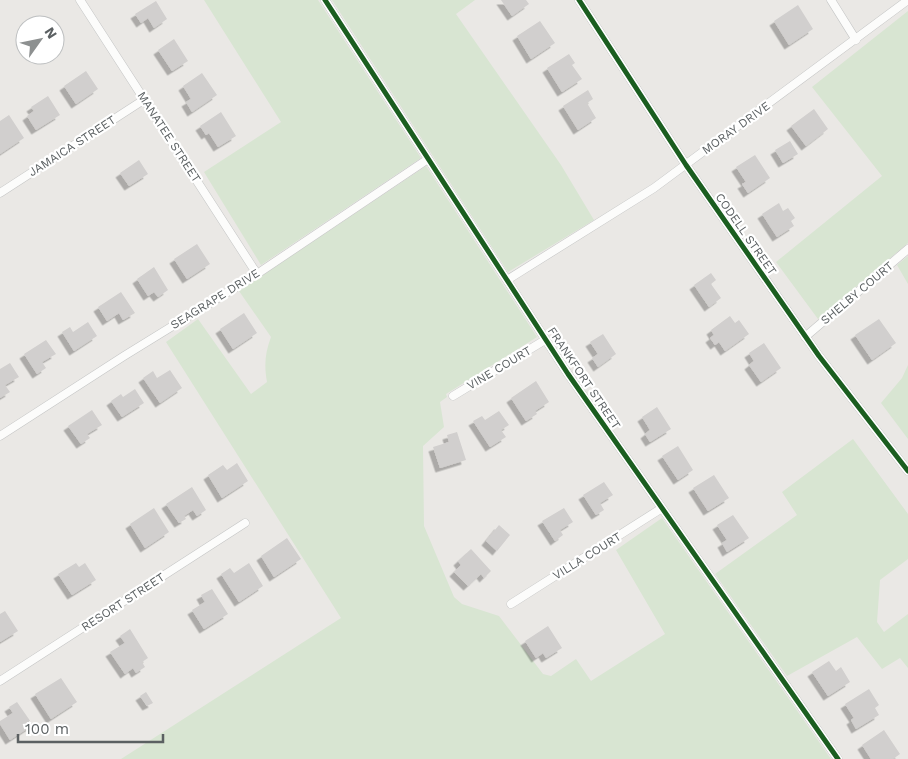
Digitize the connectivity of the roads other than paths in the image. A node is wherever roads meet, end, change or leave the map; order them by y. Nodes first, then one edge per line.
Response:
1 (80, 0) edge
2 (325, 0) edge
3 (579, 0) edge
4 (830, 0) edge
5 (908, 0) edge
6 (856, 40) junction
7 (144, 99) junction
8 (428, 159) junction
9 (686, 165) junction
10 (0, 192) edge
11 (908, 250) edge
12 (257, 274) junction
13 (506, 280) junction
14 (805, 337) junction
15 (545, 340) junction
16 (453, 396) dead end
17 (0, 436) edge
18 (908, 471) edge
19 (662, 508) junction
20 (245, 523) dead end
21 (512, 604) dead end
22 (0, 681) edge
23 (838, 759) edge

1 - 7 street, MANATEE STREET
2 - 8 street, FRANKFORT STREET
3 - 9 street, CODELL STREET
4 - 6 street
5 - 6 street, MORAY DRIVE
6 - 9 street, MORAY DRIVE
7 - 10 street, JAMAICA STREET
7 - 12 street, MANATEE STREET
8 - 12 street, SEAGRAPE DRIVE
8 - 13 street, FRANKFORT STREET
9 - 13 street, MORAY DRIVE
9 - 14 street, CODELL STREET
11 - 14 street, SHELBY COURT
12 - 17 street, SEAGRAPE DRIVE
13 - 15 street, FRANKFORT STREET
14 - 18 street, CODELL STREET
15 - 16 street, VINE COURT
15 - 19 street, FRANKFORT STREET
19 - 21 street, VILLA COURT
19 - 23 street, FRANKFORT STREET
20 - 22 street, RESORT STREET

